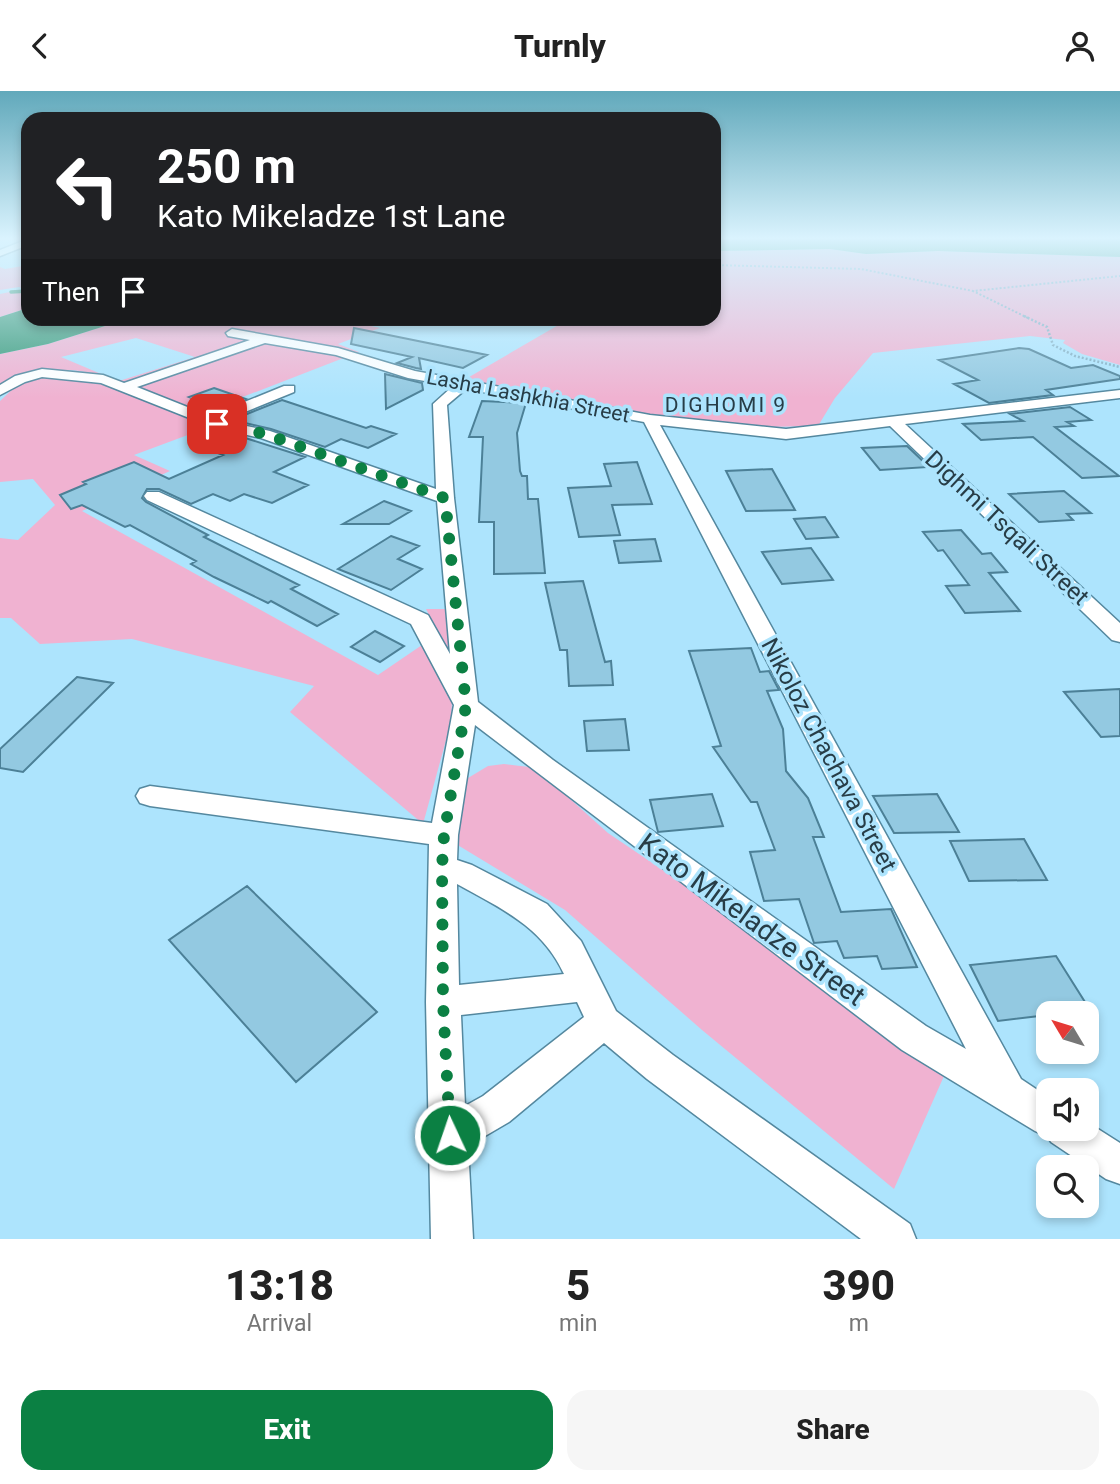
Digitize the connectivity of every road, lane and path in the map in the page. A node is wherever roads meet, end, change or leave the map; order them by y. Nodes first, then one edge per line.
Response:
1 (973, 291) joint
2 (977, 291) edge
3 (232, 333) dead end
4 (267, 338) junction
5 (1120, 367) edge
6 (464, 384) junction
7 (125, 387) junction
8 (289, 389) dead end
9 (0, 391) edge
10 (1120, 394) edge
11 (1097, 398) junction
12 (1120, 411) edge
13 (650, 419) junction
14 (209, 421) junction
15 (893, 421) junction
16 (153, 496) dead end
17 (445, 498) junction
18 (1120, 635) edge
19 (466, 705) junction
20 (150, 796) dead end
21 (443, 851) junction
22 (587, 986) junction
23 (443, 1002) junction
24 (604, 1022) junction
25 (1008, 1092) junction
26 (1036, 1110) edge
27 (450, 1135) junction
28 (1083, 1141) edge
29 (1120, 1165) edge
30 (452, 1239) edge
31 (895, 1239) edge

1 - 2 path
1 - 5 path
3 - 4 street, Lasha Lashkhia Street
4 - 6 street, Lasha Lashkhia Street
4 - 7 street
6 - 13 street, Lasha Lashkhia Street
6 - 17 street
7 - 9 street
7 - 14 street
8 - 14 street
10 - 11 street, Lasha Lashkhia Street
11 - 12 street
11 - 15 street, Lasha Lashkhia Street
13 - 15 street, Lasha Lashkhia Street
13 - 25 street, Nikoloz Chachava Street
14 - 17 street
15 - 18 street, Dighmi Tsqali Street
16 - 19 street
17 - 19 street
19 - 21 street
19 - 25 street, Kato Mikeladze Street
20 - 21 street
21 - 22 street
21 - 23 street
22 - 23 street
22 - 24 street
23 - 27 street
24 - 27 street
24 - 31 street
25 - 26 street, Kato Mikeladze Street
27 - 30 street
28 - 29 street

